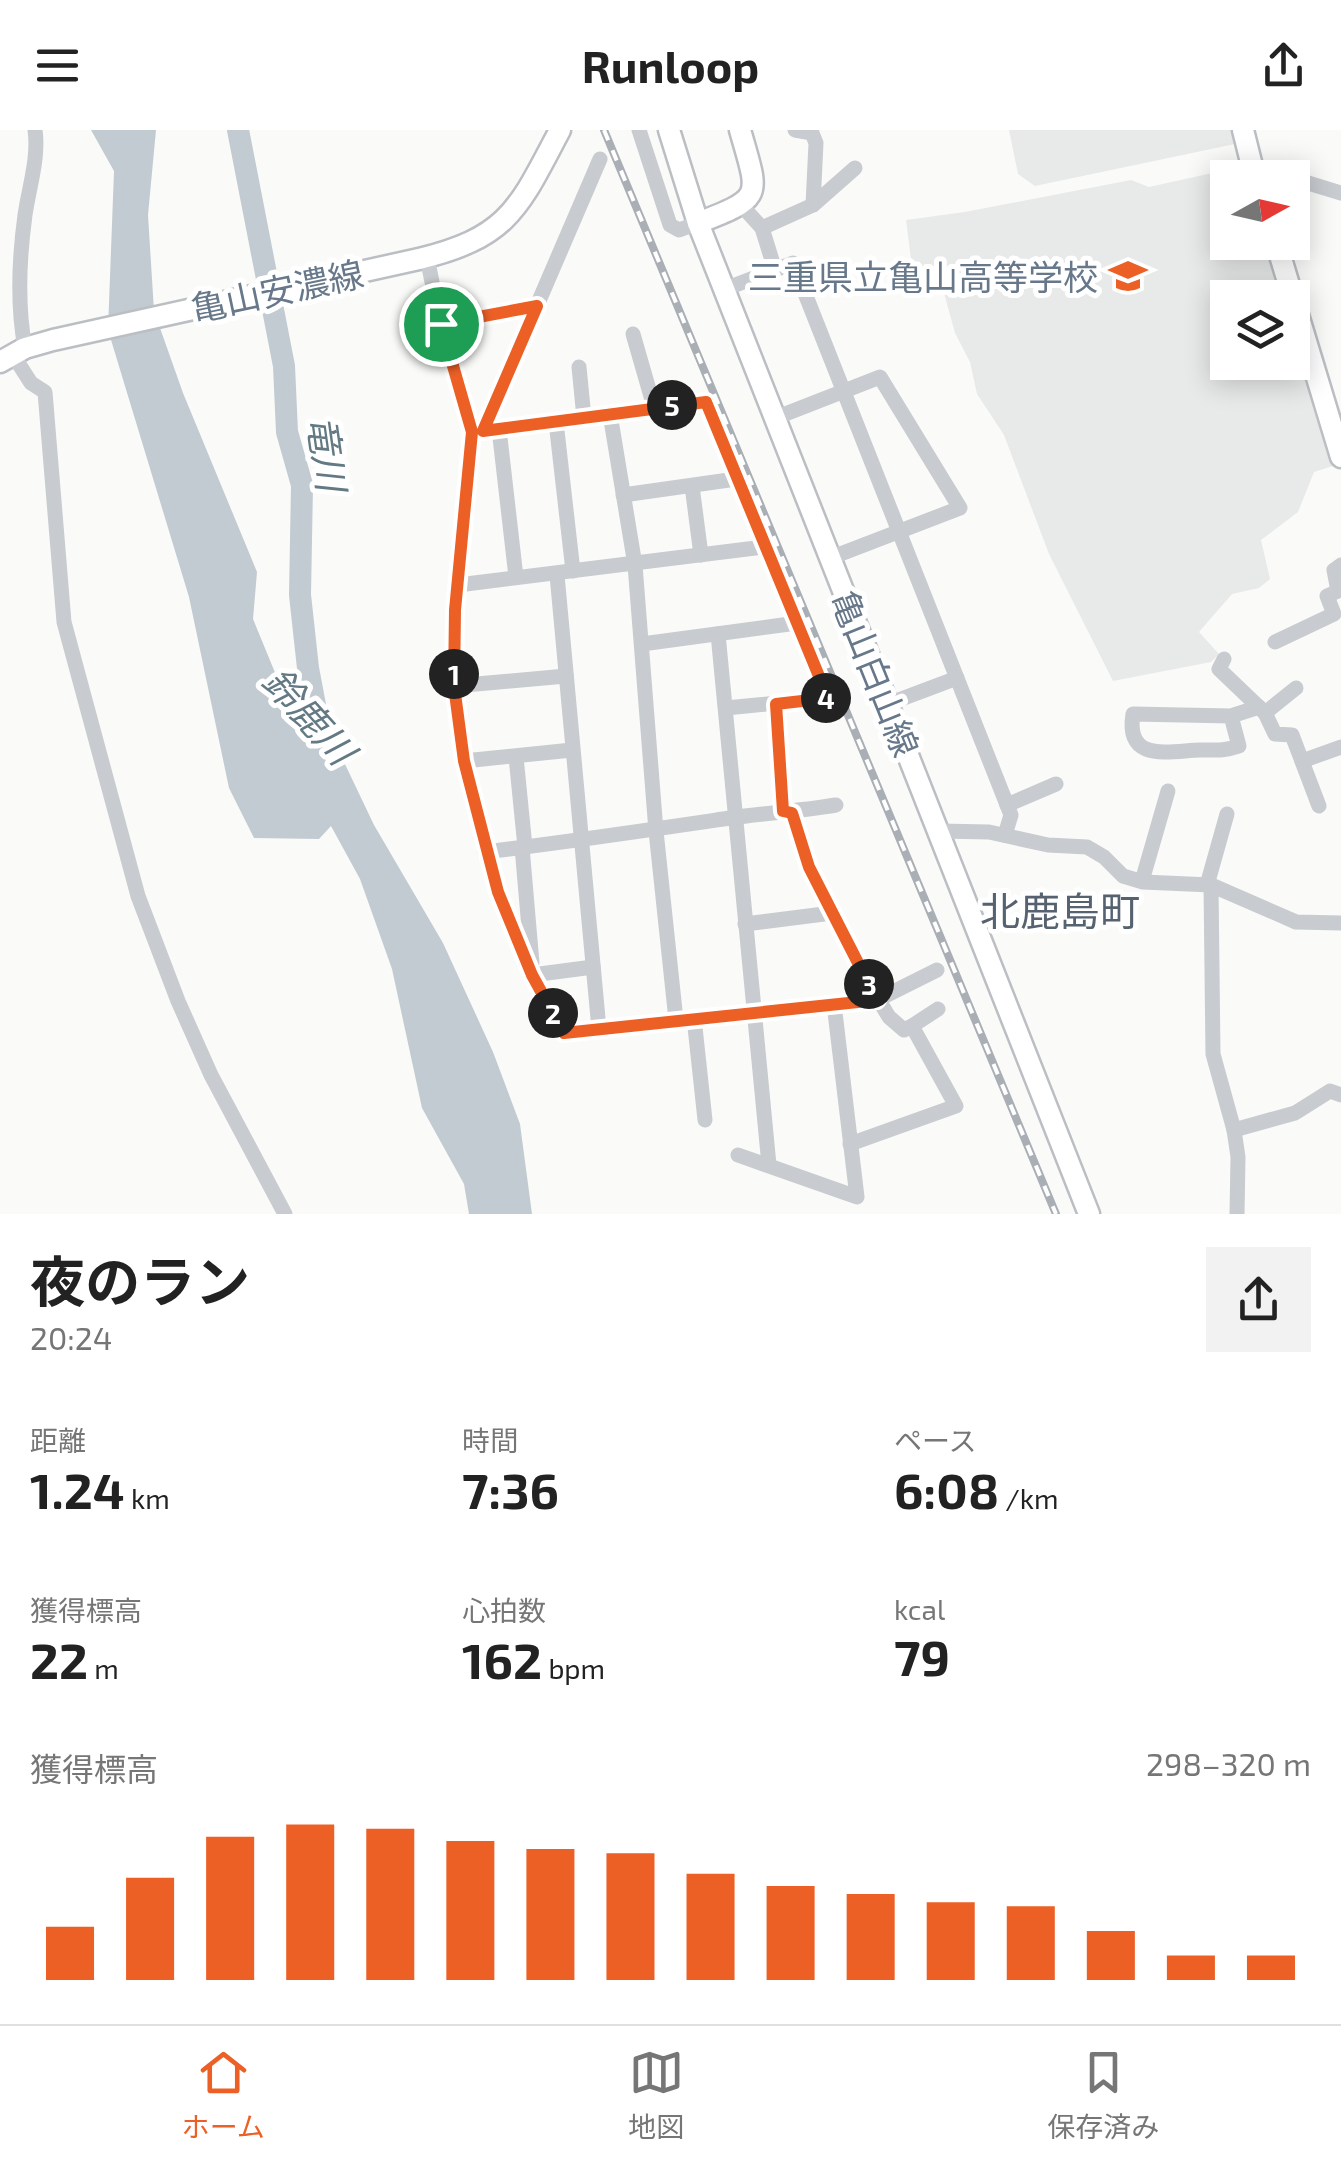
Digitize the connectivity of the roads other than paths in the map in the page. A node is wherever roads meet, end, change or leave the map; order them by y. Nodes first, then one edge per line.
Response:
1 (35, 130) edge
2 (560, 130) edge
3 (640, 130) edge
4 (669, 130) edge
5 (740, 130) edge
6 (795, 130) edge
7 (1243, 130) edge
8 (600, 159) dead end
9 (1250, 160) edge
10 (855, 168) dead end
11 (1310, 184) edge
12 (1341, 193) edge
13 (813, 205) junction
14 (742, 206) junction
15 (698, 223) junction
16 (762, 228) junction
17 (423, 258) junction
18 (1281, 260) edge
19 (775, 270) junction
20 (726, 289) junction
21 (537, 306) junction
22 (441, 324) junction
23 (633, 334) dead end
24 (12, 355) edge
25 (578, 368) dead end
26 (844, 392) junction
27 (654, 407) junction
28 (610, 414) junction
29 (584, 418) junction
30 (776, 418) junction
31 (556, 422) junction
32 (484, 430) junction
33 (1341, 457) edge
34 (736, 479) junction
35 (692, 486) junction
36 (623, 494) junction
37 (899, 532) junction
38 (764, 546) junction
39 (702, 555) junction
40 (830, 558) junction
41 (635, 565) junction
42 (1341, 565) edge
43 (565, 573) junction
44 (516, 577) junction
45 (458, 585) junction
46 (797, 623) junction
47 (718, 634) junction
48 (1275, 642) dead end
49 (642, 644) junction
50 (1224, 658) dead end
51 (566, 676) junction
52 (957, 678) junction
53 (454, 686) junction
54 (1296, 688) dead end
55 (776, 704) junction
56 (888, 704) junction
57 (726, 708) junction
58 (1262, 710) junction
59 (1231, 716) junction
60 (1341, 747) edge
61 (572, 750) junction
62 (516, 757) junction
63 (464, 761) junction
64 (1302, 762) junction
65 (1056, 784) dead end
66 (1168, 790) dead end
67 (836, 805) dead end
68 (1007, 805) junction
69 (1319, 806) dead end
70 (788, 812) junction
71 (1227, 814) dead end
72 (734, 817) junction
73 (656, 831) junction
74 (939, 831) junction
75 (1004, 835) junction
76 (580, 840) junction
77 (524, 847) junction
78 (485, 852) junction
79 (1142, 882) junction
80 (1209, 885) junction
81 (832, 913) junction
82 (1341, 923) edge
83 (745, 924) junction
84 (593, 967) junction
85 (937, 970) dead end
86 (532, 975) junction
87 (877, 1000) junction
88 (834, 1004) junction
89 (938, 1009) dead end
90 (753, 1012) junction
91 (694, 1018) junction
92 (676, 1020) junction
93 (912, 1026) junction
94 (599, 1029) junction
95 (1341, 1095) edge
96 (705, 1120) dead end
97 (1234, 1130) junction
98 (850, 1144) junction
99 (738, 1155) dead end
100 (769, 1166) junction
101 (285, 1214) edge
102 (1088, 1214) edge
103 (1237, 1214) edge

1 - 24 street
2 - 17 main road, 亀山安濃線
3 - 15 street
4 - 15 main road, 亀山白山線
5 - 14 main road
6 - 13 street
7 - 9 main road
8 - 21 street
10 - 13 street
11 - 12 street
13 - 16 street
14 - 15 main road
14 - 16 street
15 - 20 main road, 亀山白山線
16 - 19 street
17 - 22 street
17 - 24 main road, 亀山安濃線
18 - 33 main road
19 - 20 street
19 - 26 street
20 - 30 main road, 亀山白山線
21 - 22 street
21 - 32 street
22 - 32 street
23 - 27 street
24 - 101 street
25 - 29 street
26 - 30 street
26 - 37 street
26 - 37 street
27 - 28 street
27 - 34 street
28 - 29 street
28 - 36 street
29 - 31 street
30 - 40 main road, 亀山白山線
31 - 32 street
31 - 43 street
32 - 44 street
32 - 45 street
34 - 35 street
34 - 38 street
35 - 36 street
35 - 39 street
36 - 41 street
37 - 40 street
37 - 52 street
38 - 39 street
38 - 46 street
39 - 41 street
40 - 56 main road, 亀山白山線
41 - 43 street
41 - 49 street
42 - 48 street
43 - 44 street
43 - 51 street
44 - 45 street
45 - 53 street
46 - 47 street
46 - 55 street
47 - 49 street
47 - 57 street
49 - 73 street
50 - 58 street
51 - 53 street
51 - 61 street
52 - 56 street
52 - 68 street
53 - 63 street
54 - 58 street
55 - 57 street
55 - 70 street
56 - 74 main road, 亀山白山線
57 - 72 street
58 - 59 street
58 - 64 street
59 - 59 street
60 - 64 street
61 - 62 street
61 - 76 street
62 - 63 street
62 - 77 street
63 - 78 street
64 - 69 street
65 - 68 street
66 - 79 street
67 - 70 street
68 - 75 street
70 - 72 street
70 - 81 street
71 - 80 street
72 - 73 street
72 - 83 street
73 - 76 street
73 - 92 street
74 - 75 street
74 - 102 main road, 亀山白山線
75 - 79 street
76 - 77 street
76 - 84 street
77 - 78 street
77 - 86 street
78 - 86 street
79 - 80 street
80 - 82 street
80 - 97 street
81 - 83 street
81 - 87 street
83 - 90 street
84 - 86 street
84 - 94 street
85 - 87 street
86 - 94 street
87 - 88 street
87 - 93 street
88 - 90 street
88 - 98 street
89 - 93 street
90 - 91 street
90 - 100 street
91 - 92 street
91 - 96 street
92 - 94 street
93 - 98 street
95 - 97 street
97 - 103 street
98 - 100 street
99 - 100 street

